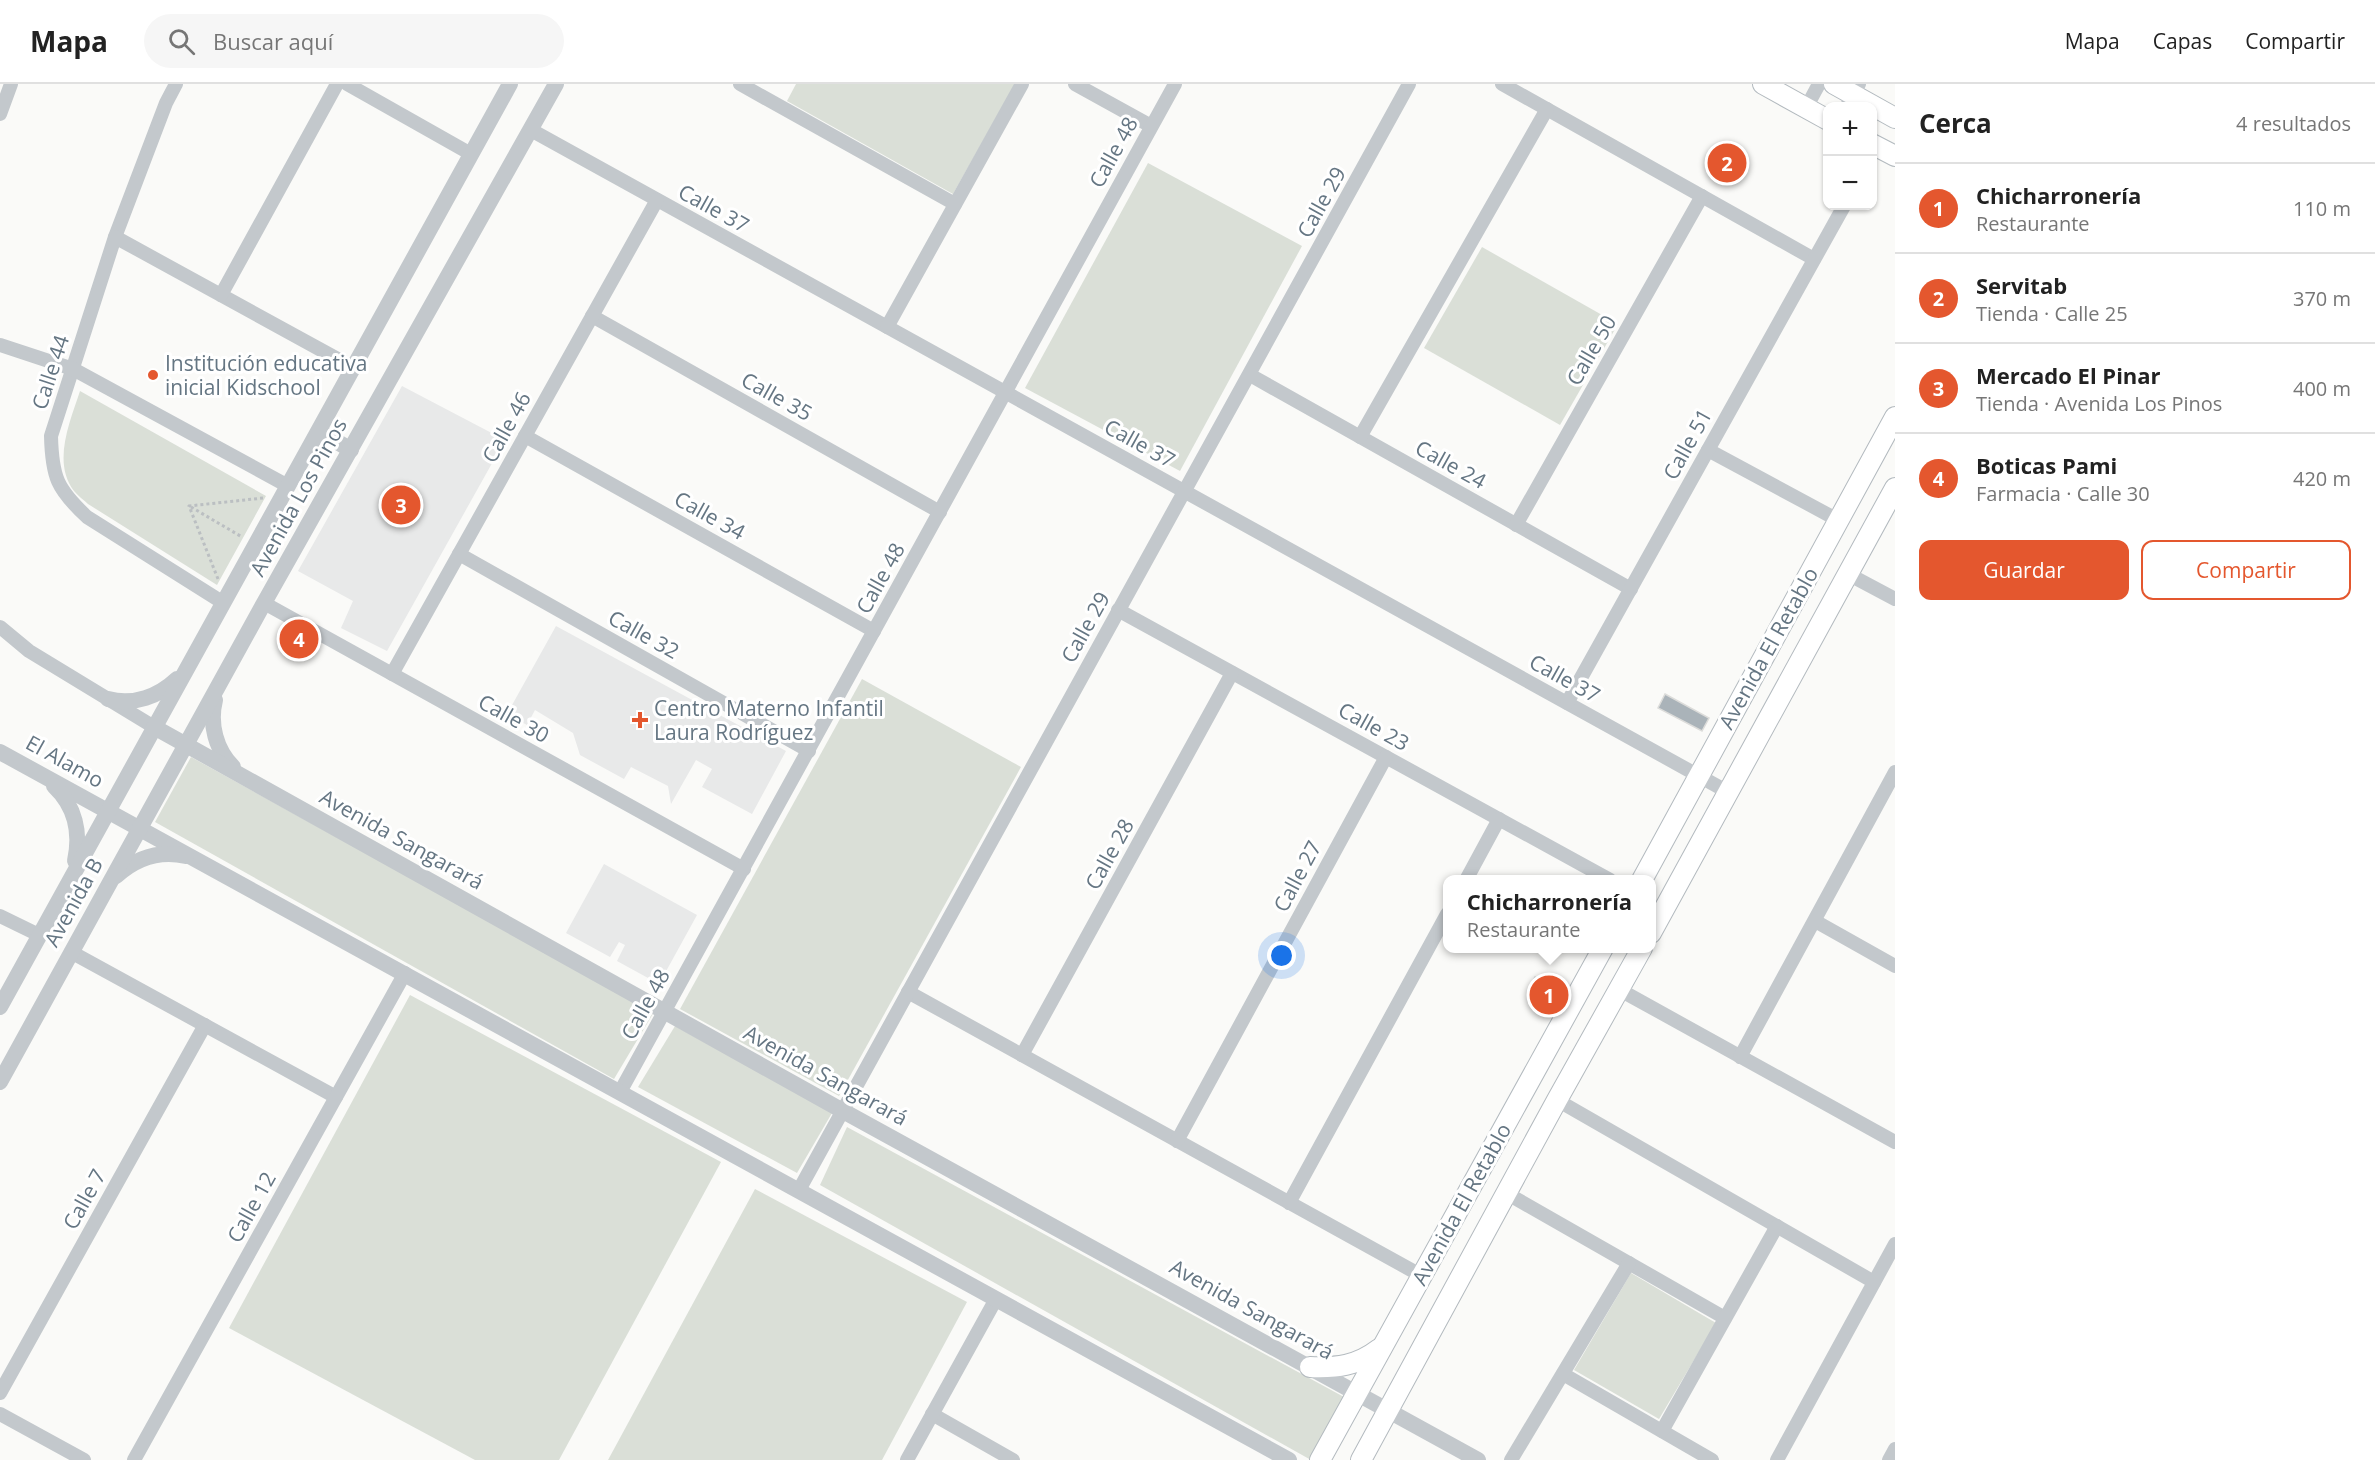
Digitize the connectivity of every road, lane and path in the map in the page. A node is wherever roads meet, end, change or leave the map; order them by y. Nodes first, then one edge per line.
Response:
1 (12, 84) edge
2 (176, 84) edge
3 (337, 84) edge
4 (347, 84) edge
5 (510, 84) edge
6 (556, 84) edge
7 (740, 84) edge
8 (1022, 84) edge
9 (1075, 84) edge
10 (1175, 84) edge
11 (1409, 84) edge
12 (1502, 84) edge
13 (1763, 84) edge
14 (1819, 84) edge
15 (1834, 84) edge
16 (1853, 95) edge
17 (1806, 108) junction
18 (1547, 109) junction
19 (0, 114) edge
20 (1823, 118) edge
21 (1895, 118) edge
22 (1151, 126) junction
23 (531, 130) junction
24 (1877, 149) edge
25 (471, 154) junction
26 (1895, 156) edge
27 (1702, 196) junction
28 (657, 200) junction
29 (955, 204) junction
30 (1842, 210) edge
31 (116, 237) junction
32 (1814, 259) junction
33 (221, 295) junction
34 (592, 316) junction
35 (886, 327) junction
36 (0, 345) edge
37 (354, 368) junction
38 (73, 369) junction
39 (1250, 375) junction
40 (1006, 393) junction
41 (1895, 417) edge
42 (319, 431) junction
43 (525, 436) junction
44 (1360, 437) junction
45 (351, 450) junction
46 (1708, 450) junction
47 (288, 486) junction
48 (1895, 488) edge
49 (1185, 492) junction
50 (267, 498) dead end
51 (189, 506) junction
52 (940, 512) junction
53 (1838, 520) junction
54 (1516, 525) junction
55 (255, 545) junction
56 (459, 554) junction
57 (1848, 574) junction
58 (1631, 589) junction
59 (222, 594) junction
60 (1895, 599) edge
61 (264, 603) junction
62 (1118, 610) junction
63 (0, 627) edge
64 (874, 631) junction
65 (187, 667) junction
66 (1232, 673) junction
67 (392, 674) junction
68 (220, 683) junction
69 (108, 699) junction
70 (1568, 703) junction
71 (154, 727) junction
72 (186, 744) junction
73 (809, 751) junction
74 (0, 752) edge
75 (1386, 757) junction
76 (37, 772) junction
77 (1698, 776) junction
78 (1894, 778) edge
79 (248, 779) junction
80 (1728, 792) junction
81 (108, 810) junction
82 (1499, 819) junction
83 (140, 828) junction
84 (204, 863) junction
85 (744, 869) junction
86 (1468, 875) edge
87 (1603, 875) edge
88 (1644, 875) edge
89 (70, 879) junction
90 (106, 889) junction
91 (0, 916) edge
92 (1443, 921) edge
93 (1815, 921) junction
94 (1656, 924) edge
95 (39, 935) junction
96 (72, 952) junction
97 (1600, 953) edge
98 (1639, 953) edge
99 (1895, 966) edge
100 (405, 974) junction
101 (1620, 990) junction
102 (908, 992) junction
103 (0, 1007) edge
104 (665, 1010) junction
105 (205, 1025) junction
106 (1022, 1055) junction
107 (1740, 1057) junction
108 (0, 1082) edge
109 (620, 1092) junction
110 (336, 1097) junction
111 (1557, 1100) junction
112 (843, 1111) junction
113 (1177, 1141) junction
114 (1895, 1142) edge
115 (799, 1190) junction
116 (1506, 1193) junction
117 (1289, 1203) junction
118 (1777, 1226) junction
119 (1895, 1244) edge
120 (1629, 1263) junction
121 (1422, 1276) junction
122 (1874, 1282) junction
123 (996, 1299) junction
124 (1725, 1318) junction
125 (1383, 1345) junction
126 (1310, 1367) junction
127 (1563, 1374) junction
128 (1356, 1392) junction
129 (0, 1393) edge
130 (1388, 1410) junction
131 (0, 1414) edge
132 (932, 1414) junction
133 (1662, 1431) junction
134 (1895, 1449) edge
135 (84, 1460) edge
136 (134, 1460) edge
137 (907, 1460) edge
138 (1013, 1460) edge
139 (1289, 1460) edge
140 (1320, 1460) edge
141 (1361, 1460) edge
142 (1478, 1460) edge
143 (1511, 1460) edge
144 (1712, 1460) edge
145 (1777, 1460) edge
146 (1889, 1460) edge

1 - 19 street
2 - 31 street, Calle 44
3 - 33 street
4 - 25 street
5 - 25 street, Avenida Los Pinos
6 - 23 street, Avenida Los Pinos
7 - 29 street
8 - 29 street
9 - 22 street
10 - 22 street, Calle 48
11 - 39 street, Calle 29
12 - 18 street
13 - 17 main road
14 - 17 street
15 - 16 main road
16 - 21 main road
17 - 20 main road
18 - 27 street
18 - 44 street
22 - 40 street, Calle 48
23 - 28 street, Calle 37
23 - 45 street, Avenida Los Pinos
24 - 26 main road
25 - 37 street, Avenida Los Pinos
27 - 32 street
27 - 54 street, Calle 50
28 - 34 street, Calle 46
28 - 35 street, Calle 37
29 - 35 street
30 - 32 street, Calle 51
31 - 33 street
31 - 38 street, Calle 44
32 - 46 street, Calle 51
33 - 37 street
34 - 43 street, Calle 46
34 - 52 street, Calle 35
35 - 40 street, Calle 37
36 - 38 street
37 - 42 street, Avenida Los Pinos
38 - 47 street
38 - 59 street, Calle 44
39 - 44 street, Calle 24
39 - 49 street, Calle 29
40 - 49 street, Calle 37
40 - 52 street, Calle 48
41 - 53 main road, Avenida El Retablo
42 - 45 street
42 - 47 street, Avenida Los Pinos
43 - 56 street, Calle 46
43 - 64 street, Calle 34
44 - 54 street, Calle 24
45 - 61 street, Avenida Los Pinos
46 - 53 street
46 - 58 street, Calle 51
47 - 55 street, Avenida Los Pinos
48 - 57 main road, Avenida El Retablo
49 - 62 street, Calle 29
49 - 70 street, Calle 37
50 - 51 path
51 - 55 path
51 - 59 path
52 - 64 street, Calle 48
53 - 77 main road, Avenida El Retablo
54 - 58 street, Calle 24
55 - 59 street, Avenida Los Pinos
56 - 67 street, Calle 46
56 - 73 street, Calle 32
57 - 60 street
57 - 80 main road, Avenida El Retablo
58 - 70 street, Calle 51
59 - 65 street, Avenida Los Pinos
61 - 67 street, Calle 30
61 - 68 street, Avenida Los Pinos
62 - 66 street, Calle 23
62 - 102 street, Calle 29
63 - 69 street
64 - 73 street, Calle 48
65 - 69 street
65 - 71 street, Avenida Los Pinos
66 - 75 street, Calle 23
66 - 106 street, Calle 28
67 - 85 street, Calle 30
68 - 72 street, Avenida Los Pinos
68 - 79 street
69 - 71 street
70 - 77 street, Calle 37
71 - 72 street, Avenida Sangarará
71 - 81 street, Avenida B
72 - 79 street, Avenida Sangarará
72 - 83 street, Avenida B
73 - 85 street, Calle 48
74 - 76 street, El Alamo
75 - 82 street, Calle 23
75 - 113 street, Calle 27
76 - 81 street, El Alamo
76 - 89 street
77 - 80 street, Calle 37
77 - 88 main road, Avenida El Retablo
78 - 93 street
79 - 104 street, Avenida Sangarará
80 - 94 main road, Avenida El Retablo
81 - 83 street
81 - 89 street, Avenida B
82 - 86 street
82 - 87 street, Calle 23
83 - 84 street
83 - 90 street, Avenida B
84 - 90 street
84 - 100 street
85 - 104 street, Calle 48
89 - 95 street, Avenida B
90 - 96 street, Avenida B
91 - 95 street
92 - 117 street
93 - 99 street
93 - 107 street
95 - 103 street, Avenida B
96 - 105 street
96 - 108 street, Avenida B
97 - 121 main road, Avenida El Retablo
98 - 101 main road, Avenida El Retablo
100 - 109 street
100 - 110 street, Calle 12
101 - 107 street
101 - 111 main road, Avenida El Retablo
102 - 106 street
102 - 112 street, Calle 29
104 - 109 street, Calle 48
104 - 112 street, Avenida Sangarará
105 - 110 street
105 - 129 street, Calle 7
106 - 113 street
107 - 114 street
109 - 115 street
110 - 136 street, Calle 12
111 - 116 main road, Avenida El Retablo
111 - 118 street
112 - 115 street, Calle 29
112 - 126 street, Avenida Sangarará
113 - 117 street
115 - 123 street
116 - 120 street
116 - 130 main road, Avenida El Retablo
117 - 121 street
118 - 122 street
118 - 124 street
119 - 122 street
120 - 124 street
120 - 127 street
121 - 125 main road, Avenida El Retablo
122 - 145 street
123 - 132 street
123 - 139 street
124 - 133 street
125 - 126 main road
125 - 128 main road, Avenida El Retablo
126 - 128 street, Avenida Sangarará
127 - 133 street
127 - 143 street
128 - 130 street, Avenida Sangarará
128 - 140 main road, Avenida El Retablo
130 - 141 main road, Avenida El Retablo
130 - 142 street, Avenida Sangarará
131 - 135 street
132 - 137 street
132 - 138 street
133 - 144 street
134 - 146 street

